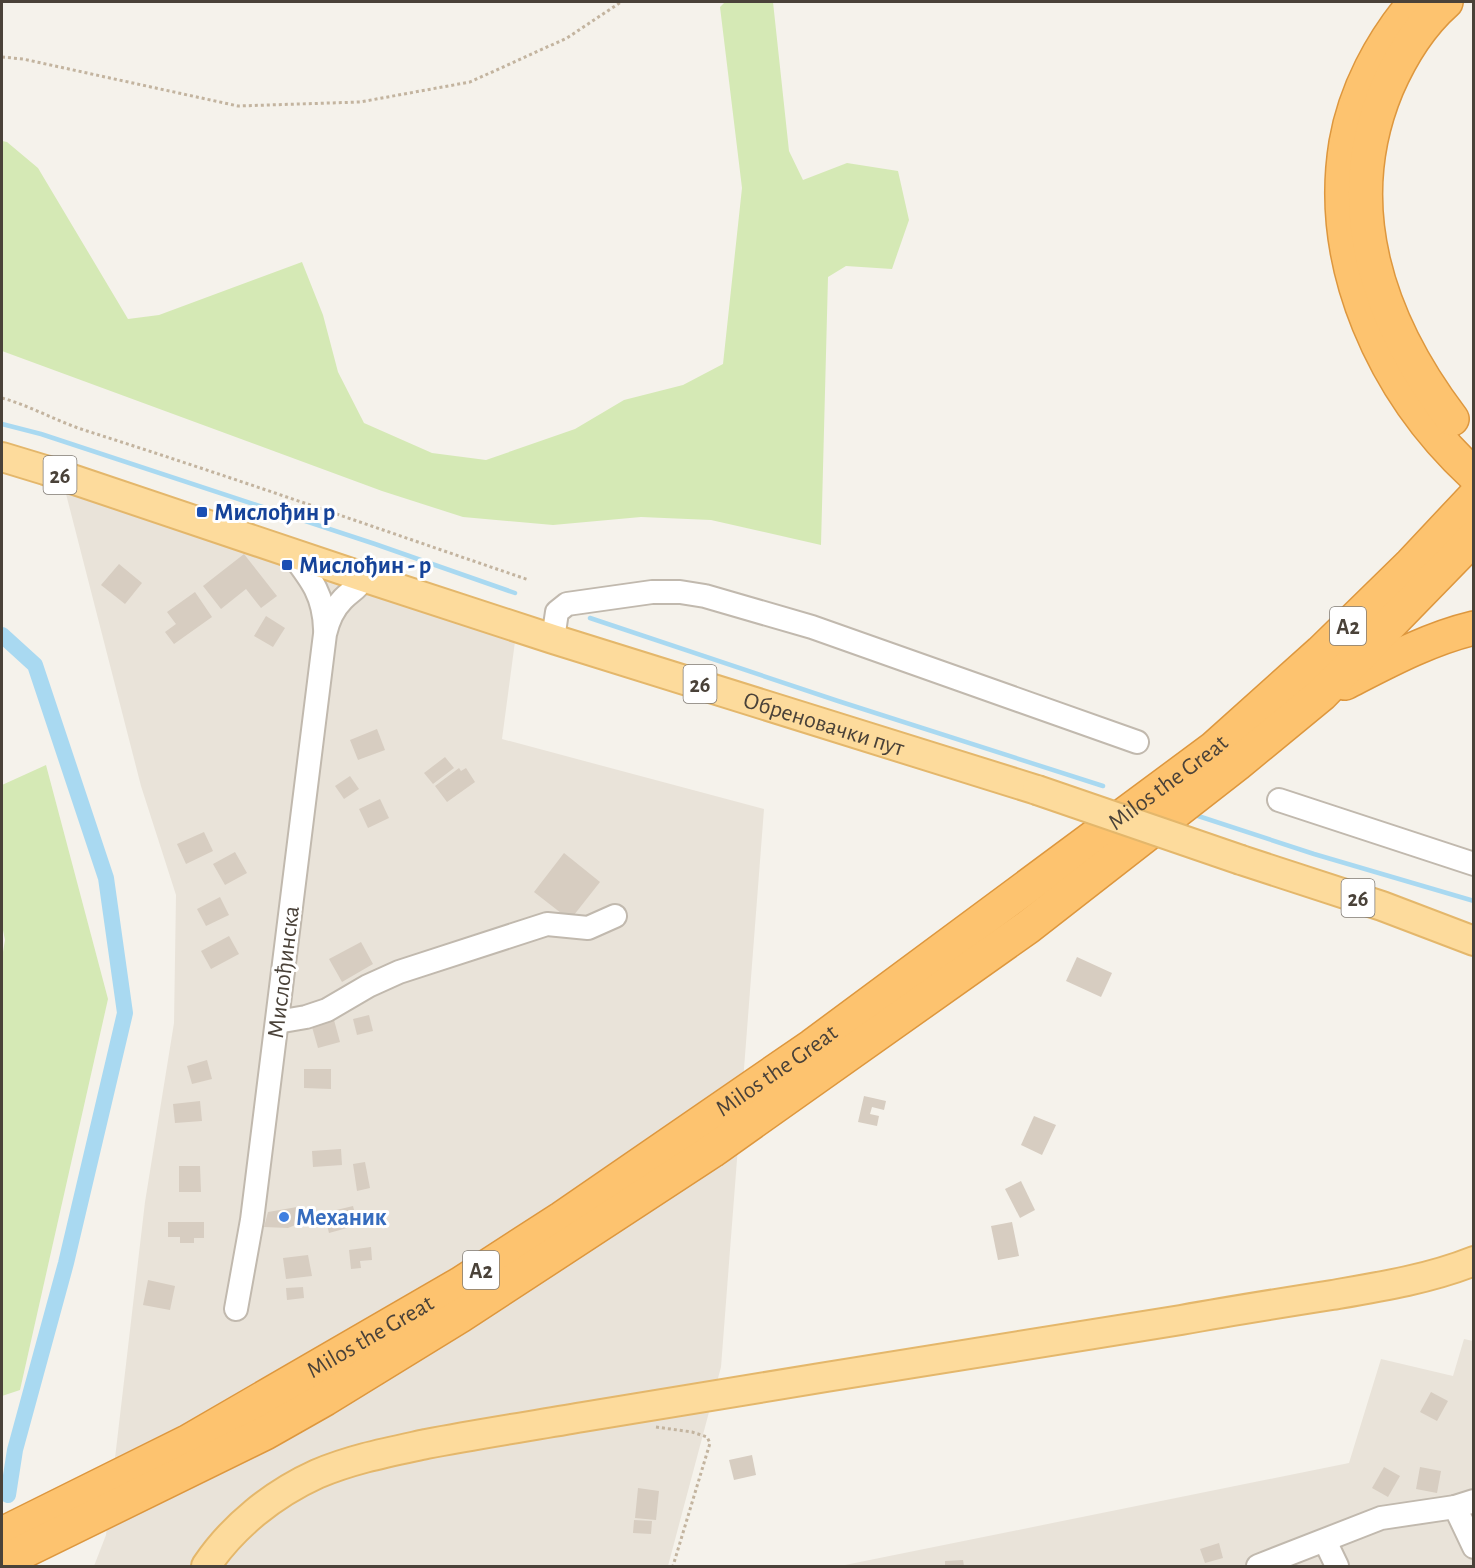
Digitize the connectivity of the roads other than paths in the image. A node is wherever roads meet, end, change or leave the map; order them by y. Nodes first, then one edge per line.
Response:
1 (1415, 2) edge
2 (1446, 2) edge
3 (2, 457) edge
4 (1471, 470) edge
5 (1473, 538) edge
6 (291, 553) junction
7 (363, 577) junction
8 (1473, 628) edge
9 (325, 634) junction
10 (553, 639) junction
11 (1322, 694) junction
12 (1137, 742) dead end
13 (1279, 800) dead end
14 (1473, 864) edge
15 (615, 916) dead end
16 (1473, 940) edge
17 (277, 1022) junction
18 (1473, 1261) edge
19 (236, 1309) dead end
20 (1464, 1504) edge
21 (2, 1534) edge
22 (1325, 1541) junction
23 (1473, 1547) edge
24 (2, 1562) edge
25 (206, 1566) edge
26 (1258, 1566) edge
27 (1337, 1566) edge

1 - 4 highway
2 - 4 highway
3 - 6 main road, Обреновачки пут / 26
4 - 21 highway, Milos the Great / A2
5 - 11 highway, Milos the Great / A2
6 - 7 main road, Обреновачки пут / 26
6 - 9 street, Мислођинска
7 - 9 street, Мислођинска
7 - 10 main road, Обреновачки пут / 26
8 - 11 highway
9 - 17 street, Мислођинска
10 - 12 street
10 - 16 main road, Обреновачки пут / 26, bridge
11 - 24 highway, Milos the Great / A2
13 - 14 street
15 - 17 street
17 - 19 street, Мислођинска
18 - 25 main road
20 - 22 street
20 - 23 street
22 - 26 street
22 - 27 street

